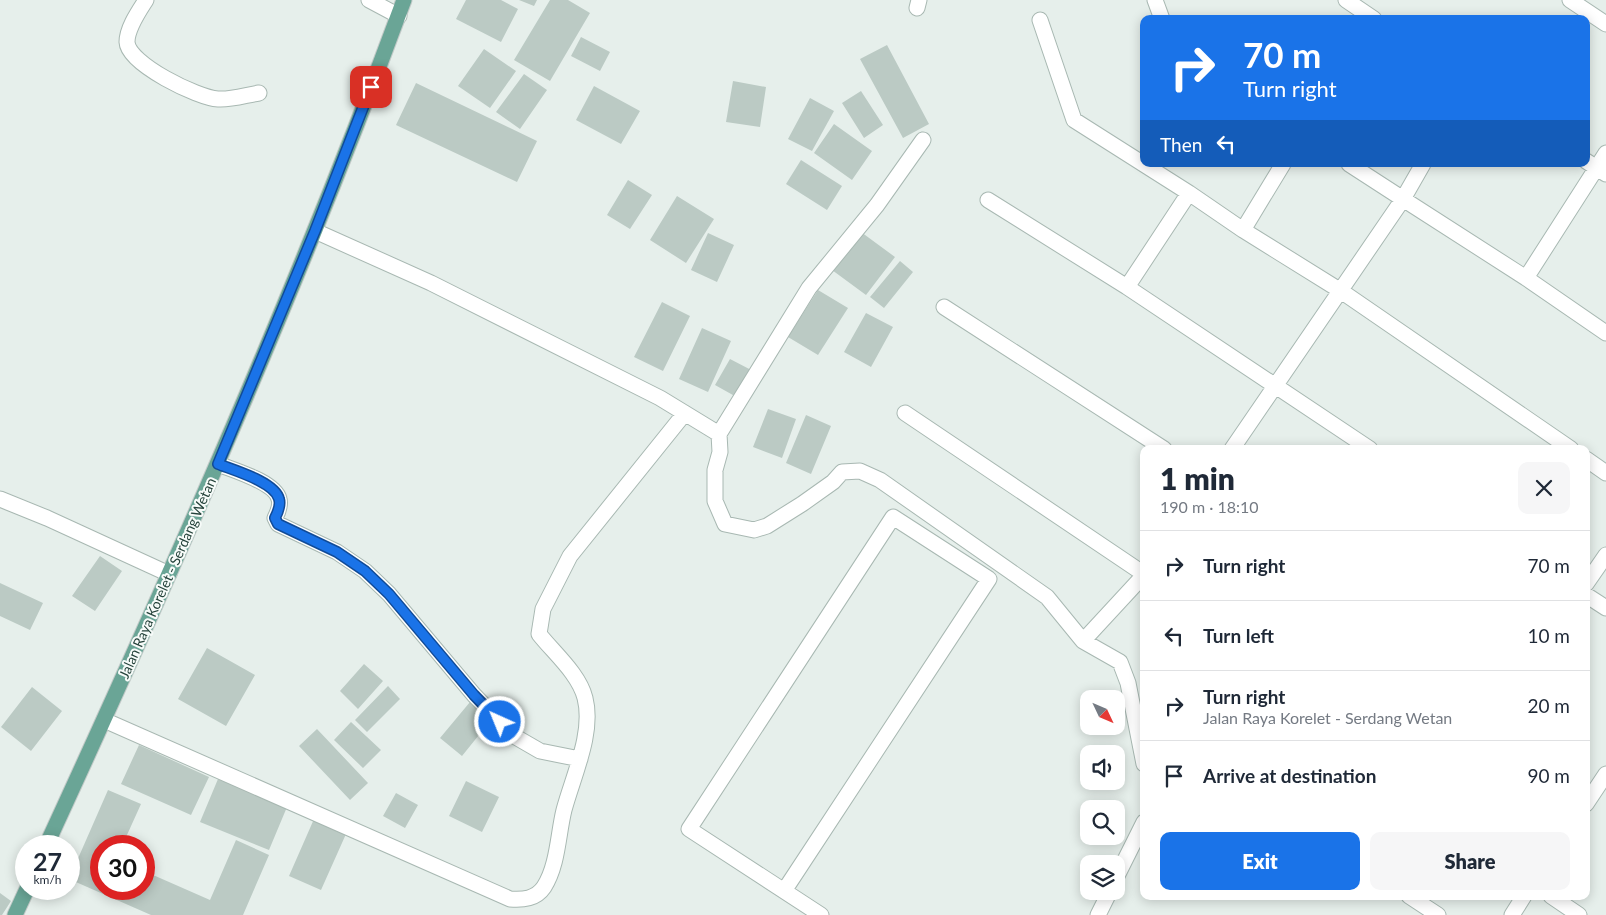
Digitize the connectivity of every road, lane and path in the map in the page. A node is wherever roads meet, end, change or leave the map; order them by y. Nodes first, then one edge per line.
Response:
1 (146, 0) edge
2 (369, 0) edge
3 (404, 0) edge
4 (1155, 0) edge
5 (1346, 0) edge
6 (1570, 0) edge
7 (1161, 15) edge
8 (1368, 15) edge
9 (399, 16) junction
10 (1040, 20) dead end
11 (1606, 24) edge
12 (260, 92) dead end
13 (923, 140) dead end
14 (1606, 153) edge
15 (1140, 162) edge
16 (1148, 167) edge
17 (1282, 167) edge
18 (1354, 167) edge
19 (1421, 167) edge
20 (1596, 168) edge
21 (1189, 193) junction
22 (1403, 199) junction
23 (988, 200) dead end
24 (1243, 230) junction
25 (315, 231) junction
26 (1526, 278) junction
27 (1127, 287) junction
28 (1341, 291) junction
29 (944, 307) dead end
30 (1606, 333) edge
31 (1276, 385) junction
32 (684, 413) junction
33 (905, 413) dead end
34 (719, 434) junction
35 (1158, 445) edge
36 (1235, 445) edge
37 (1364, 445) edge
38 (1565, 445) edge
39 (1590, 462) edge
40 (218, 464) junction
41 (1606, 473) edge
42 (0, 499) edge
43 (1606, 555) edge
44 (1140, 572) edge
45 (169, 574) junction
46 (1590, 578) edge
47 (1140, 579) edge
48 (1590, 598) edge
49 (1606, 608) edge
50 (1083, 641) junction
51 (104, 720) junction
52 (1140, 744) edge
53 (580, 759) junction
54 (1606, 774) edge
55 (1590, 798) edge
56 (1140, 830) edge
57 (51, 835) edge
58 (1125, 860) edge
59 (784, 891) junction
60 (22, 900) edge
61 (1106, 900) edge
62 (1414, 900) edge
63 (1521, 900) edge
64 (1557, 900) edge
65 (14, 915) edge
66 (821, 915) edge
67 (1098, 915) edge
68 (1438, 915) edge
69 (1512, 915) edge
70 (1579, 915) edge

1 - 12 street
2 - 9 street
3 - 9 main road, Jalan Raya Korelet - Serdang Wetan
4 - 7 street
5 - 8 street
6 - 11 street
9 - 25 main road, Jalan Raya Korelet - Serdang Wetan
10 - 15 street
13 - 34 street
14 - 20 street
16 - 21 street
17 - 24 street
18 - 22 street
19 - 22 street
20 - 26 street
21 - 24 street
21 - 27 street
22 - 26 street
22 - 28 street
23 - 27 street
24 - 28 street
25 - 32 street
25 - 40 main road, Jalan Raya Korelet - Serdang Wetan
26 - 30 street
27 - 31 street
28 - 31 street
28 - 38 street
29 - 35 street
31 - 36 street
31 - 37 street
32 - 34 street
32 - 53 street
33 - 44 street
34 - 50 street
39 - 41 street
40 - 45 main road, Jalan Raya Korelet - Serdang Wetan
40 - 53 street
42 - 45 street
43 - 46 street
45 - 51 main road, Jalan Raya Korelet - Serdang Wetan
47 - 50 street
48 - 49 street
50 - 52 street
51 - 53 street
51 - 57 main road, Jalan Raya Korelet - Serdang Wetan
54 - 55 street
56 - 58 street
59 - 59 street
59 - 66 street
60 - 65 main road
61 - 67 street
62 - 68 street
63 - 69 street
64 - 70 street

